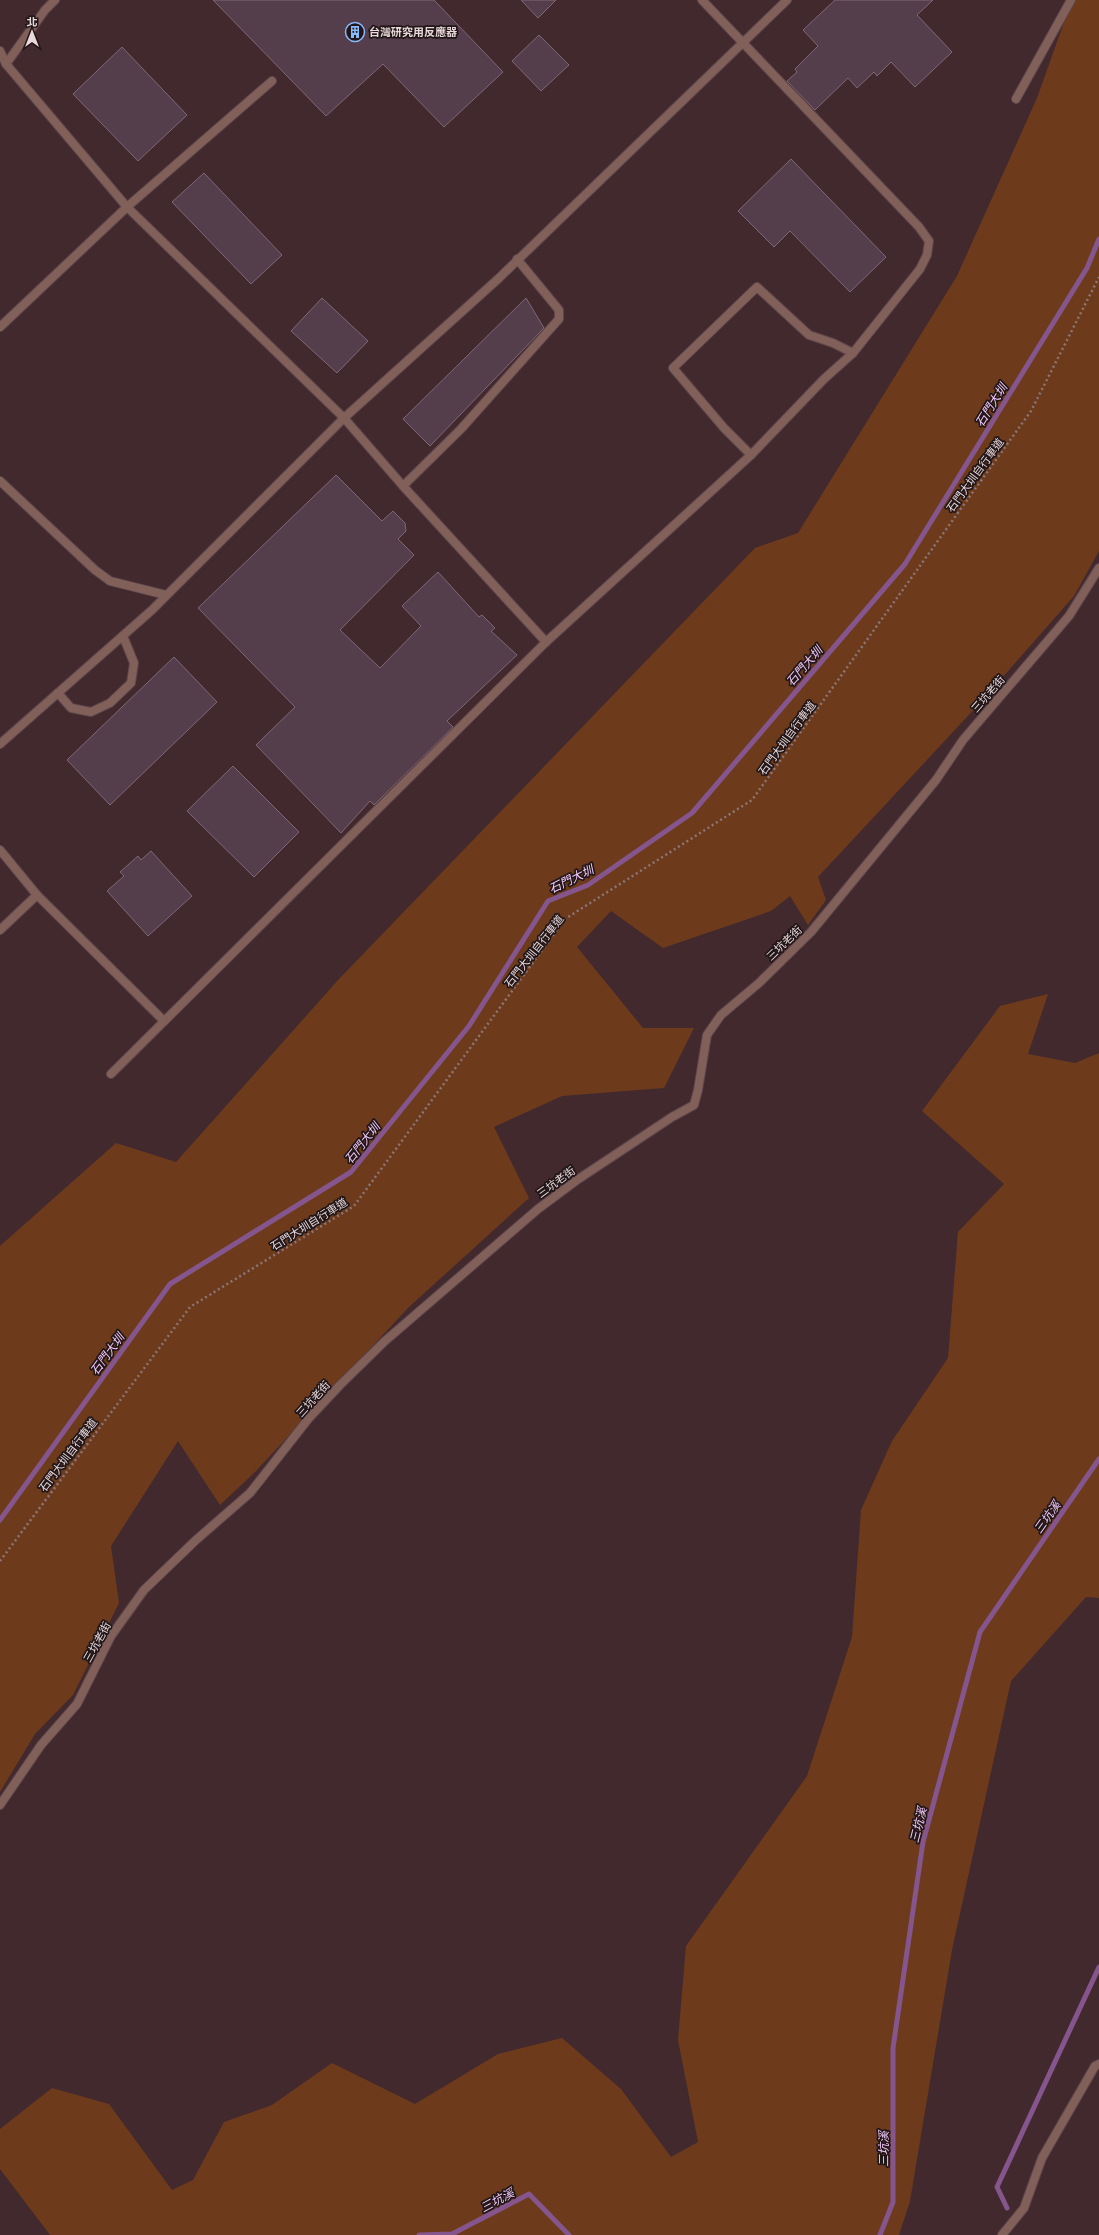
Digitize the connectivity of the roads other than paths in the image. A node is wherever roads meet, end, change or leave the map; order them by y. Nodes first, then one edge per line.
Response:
1 (55, 0) edge
2 (702, 0) edge
3 (787, 0) edge
4 (1071, 0) edge
5 (744, 42) junction
6 (0, 51) edge
7 (3, 64) edge
8 (272, 81) dead end
9 (1016, 99) dead end
10 (127, 207) junction
11 (517, 258) junction
12 (0, 327) edge
13 (853, 352) junction
14 (344, 418) junction
15 (751, 455) junction
16 (0, 481) edge
17 (403, 486) junction
18 (1099, 568) edge
19 (166, 595) junction
20 (123, 636) junction
21 (546, 642) junction
22 (58, 693) junction
23 (0, 744) edge
24 (0, 850) edge
25 (37, 895) junction
26 (0, 930) edge
27 (164, 1021) junction
28 (111, 1074) dead end
29 (0, 1805) edge
30 (1099, 2064) edge
31 (1002, 2235) edge

1 - 7 lane
2 - 5 lane
3 - 5 lane
4 - 9 lane
5 - 11 lane
5 - 13 lane
6 - 7 lane
7 - 10 lane
8 - 10 lane
10 - 12 lane
10 - 14 lane
11 - 14 lane
11 - 17 lane
13 - 15 lane
13 - 15 lane
14 - 17 lane
14 - 19 lane
15 - 21 lane
16 - 19 lane
17 - 21 lane
18 - 29 lane, 三坑老街
19 - 20 lane
20 - 22 lane
20 - 22 lane
21 - 27 lane
22 - 23 lane
24 - 25 lane
25 - 26 lane
25 - 27 lane
27 - 28 lane
30 - 31 lane

